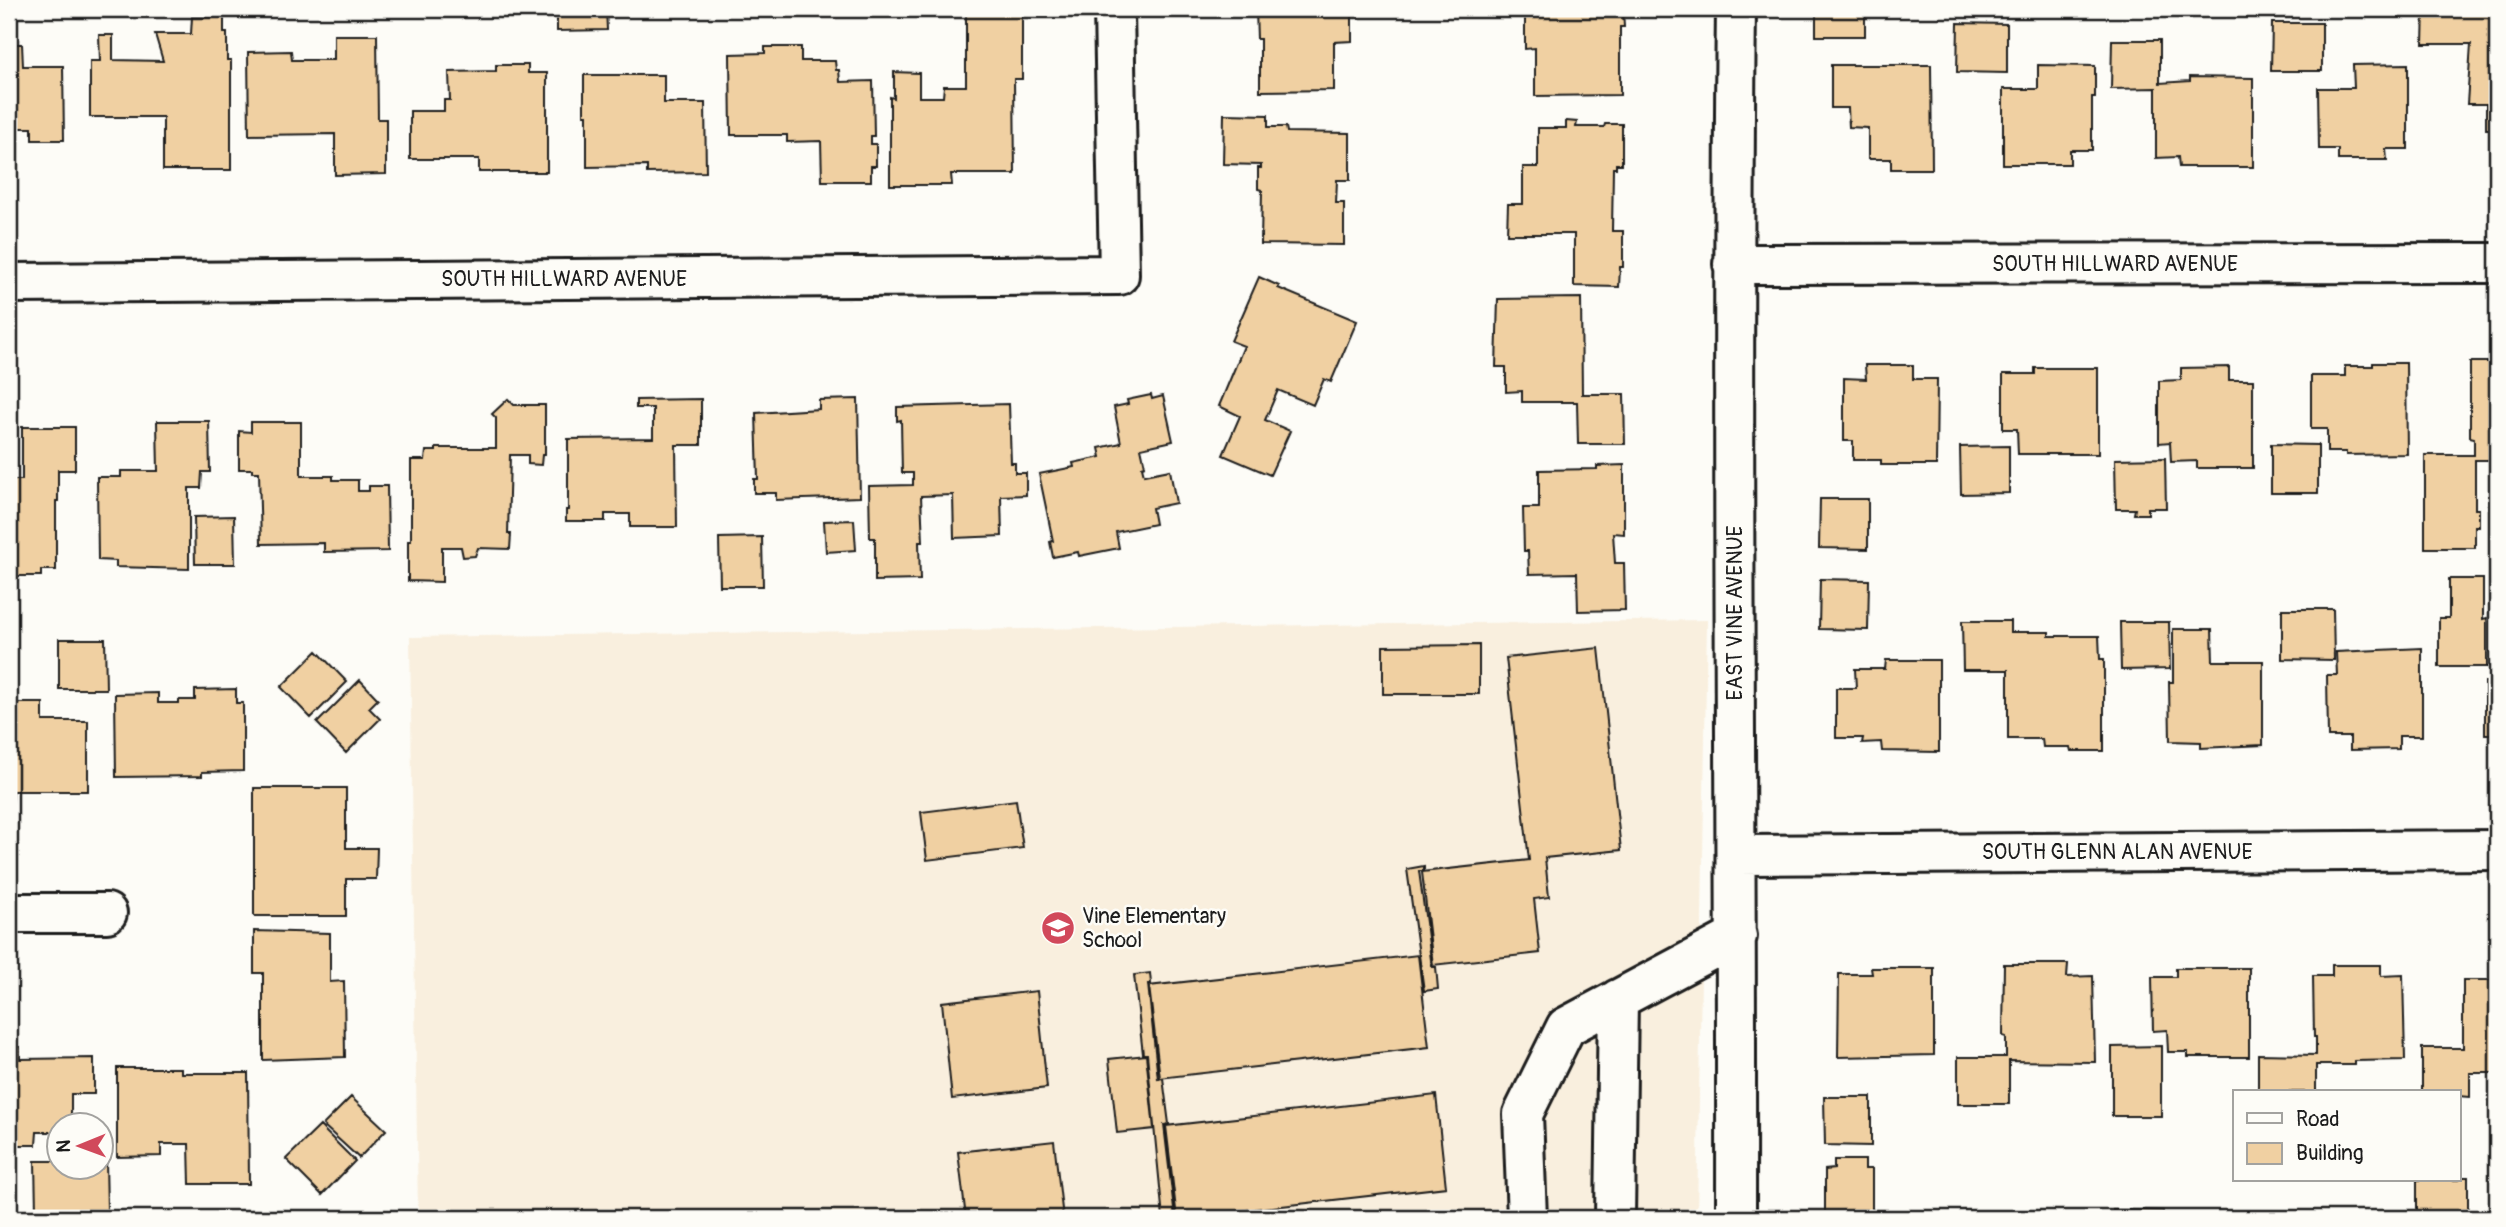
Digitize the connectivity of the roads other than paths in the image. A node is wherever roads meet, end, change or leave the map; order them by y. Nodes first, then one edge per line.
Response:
1 (1114, 9) edge
2 (1737, 9) edge
3 (2497, 263) edge
4 (1733, 264) junction
5 (9, 284) edge
6 (2497, 850) edge
7 (1737, 855) junction
8 (9, 913) edge
9 (107, 913) dead end
10 (1737, 936) junction
11 (1618, 999) junction
12 (1527, 1218) edge
13 (1615, 1218) edge
14 (1736, 1218) edge

1 - 5 street, SOUTH HILLWARD AVENUE
2 - 4 street, EAST VINE AVENUE
3 - 4 street, SOUTH HILLWARD AVENUE
4 - 7 street, EAST VINE AVENUE
6 - 7 street, SOUTH GLENN ALAN AVENUE
7 - 10 street, EAST VINE AVENUE
8 - 9 street
10 - 11 street
10 - 14 street, EAST VINE AVENUE
11 - 12 street
11 - 13 street

